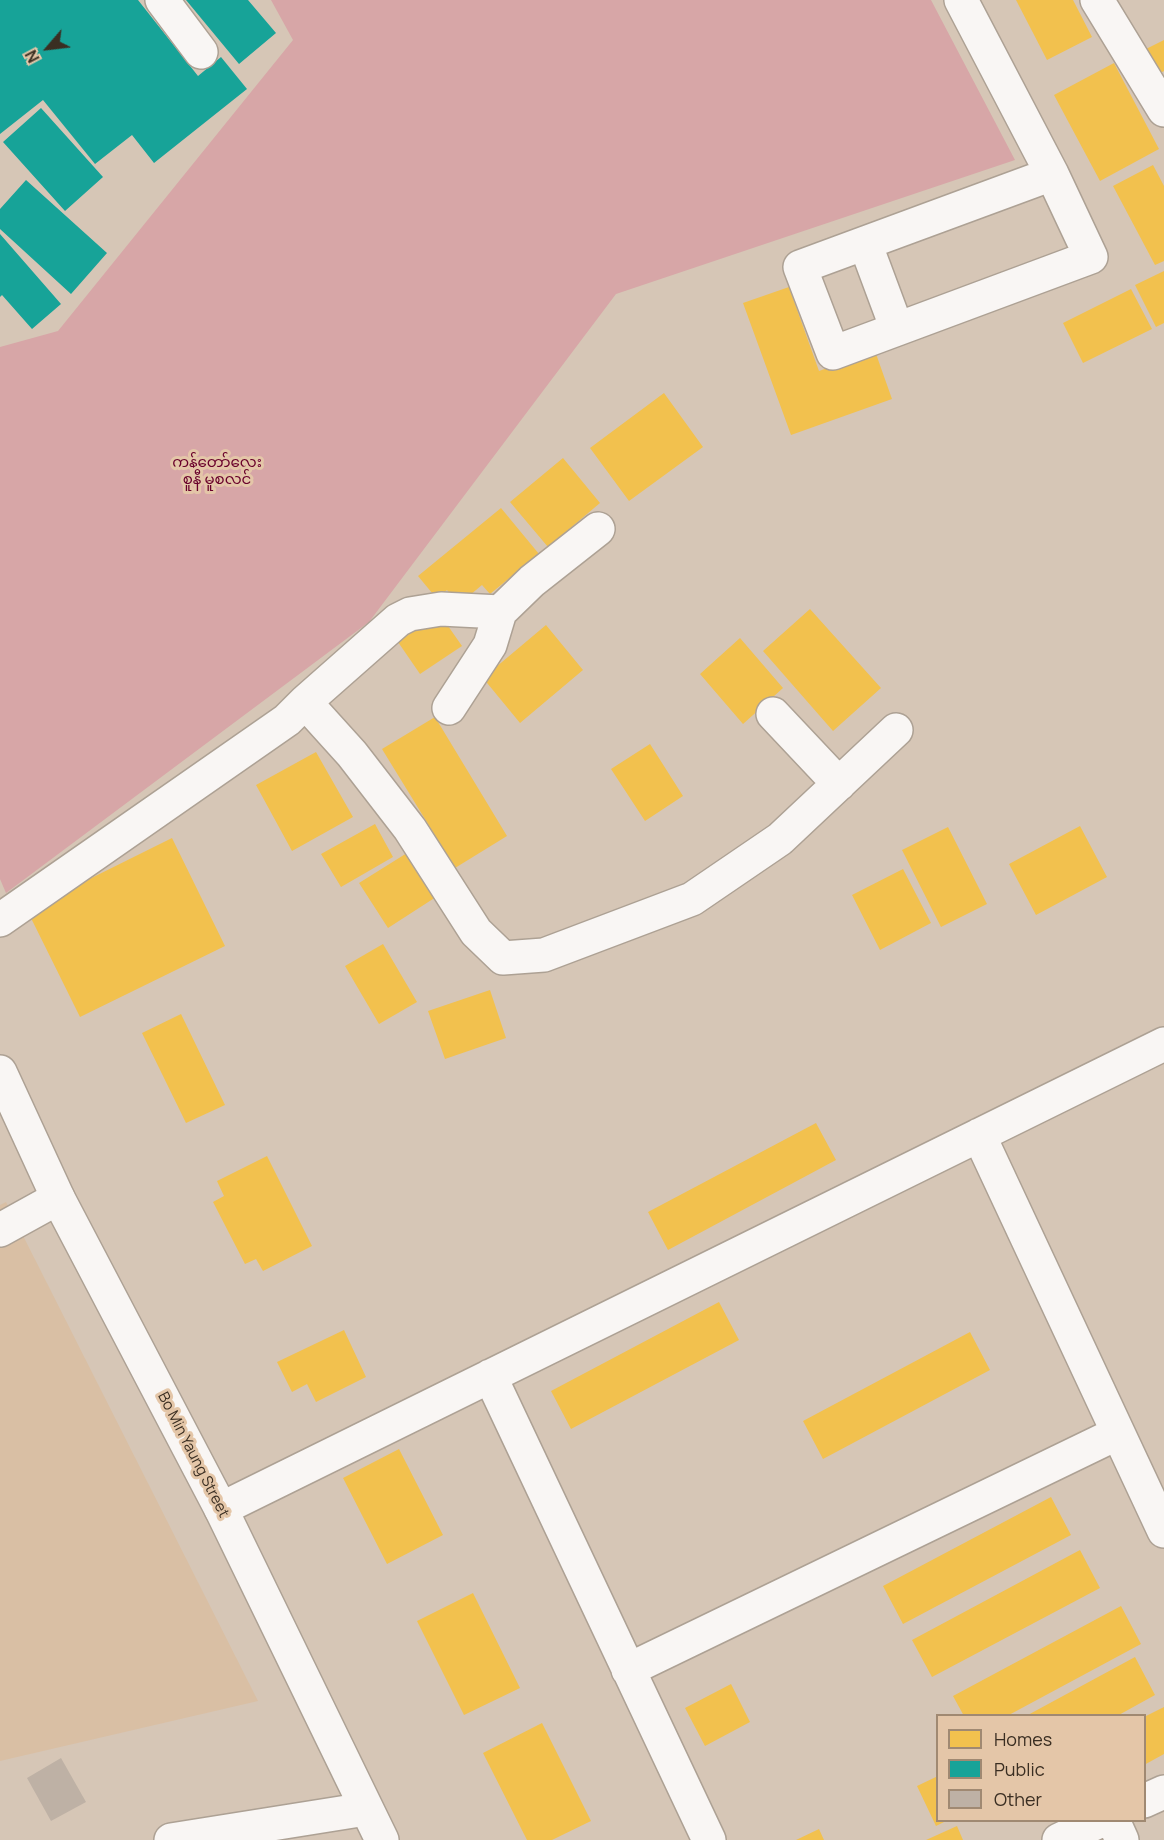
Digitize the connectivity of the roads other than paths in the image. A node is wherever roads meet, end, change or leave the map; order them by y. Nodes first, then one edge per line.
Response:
1 (162, 0) edge
2 (961, 0) edge
3 (1097, 0) edge
4 (201, 52) dead end
5 (1164, 110) edge
6 (1052, 174) junction
7 (865, 243) junction
8 (897, 329) junction
9 (598, 529) dead end
10 (500, 612) junction
11 (305, 702) junction
12 (448, 708) dead end
13 (773, 714) dead end
14 (896, 730) dead end
15 (839, 784) junction
16 (0, 920) edge
17 (1164, 1044) edge
18 (0, 1072) edge
19 (979, 1135) junction
20 (58, 1198) junction
21 (0, 1230) edge
22 (490, 1376) junction
23 (1118, 1432) junction
24 (221, 1509) junction
25 (1164, 1531) edge
26 (628, 1670) junction
27 (1164, 1792) edge
28 (1146, 1800) edge
29 (366, 1809) junction
30 (1100, 1822) edge
31 (1113, 1822) edge
32 (171, 1840) edge
33 (382, 1840) edge
34 (709, 1840) edge
35 (1059, 1840) edge
36 (1122, 1840) edge

1 - 4 street
2 - 6 street
3 - 5 street
6 - 7 street
6 - 8 street
7 - 8 street
7 - 8 street
9 - 10 street
10 - 11 street
10 - 12 street
11 - 15 street
11 - 16 street
13 - 15 street
14 - 15 street
17 - 19 street
18 - 20 street, Bo Min Yaung Street
19 - 22 street
19 - 23 street
20 - 21 street
20 - 24 street, Bo Min Yaung Street
22 - 24 street
22 - 26 street
23 - 25 street
23 - 26 street
24 - 29 street, Bo Min Yaung Street
26 - 34 street
27 - 28 street
29 - 32 street
29 - 33 street, Bo Min Yaung Street
30 - 35 street
31 - 36 street

